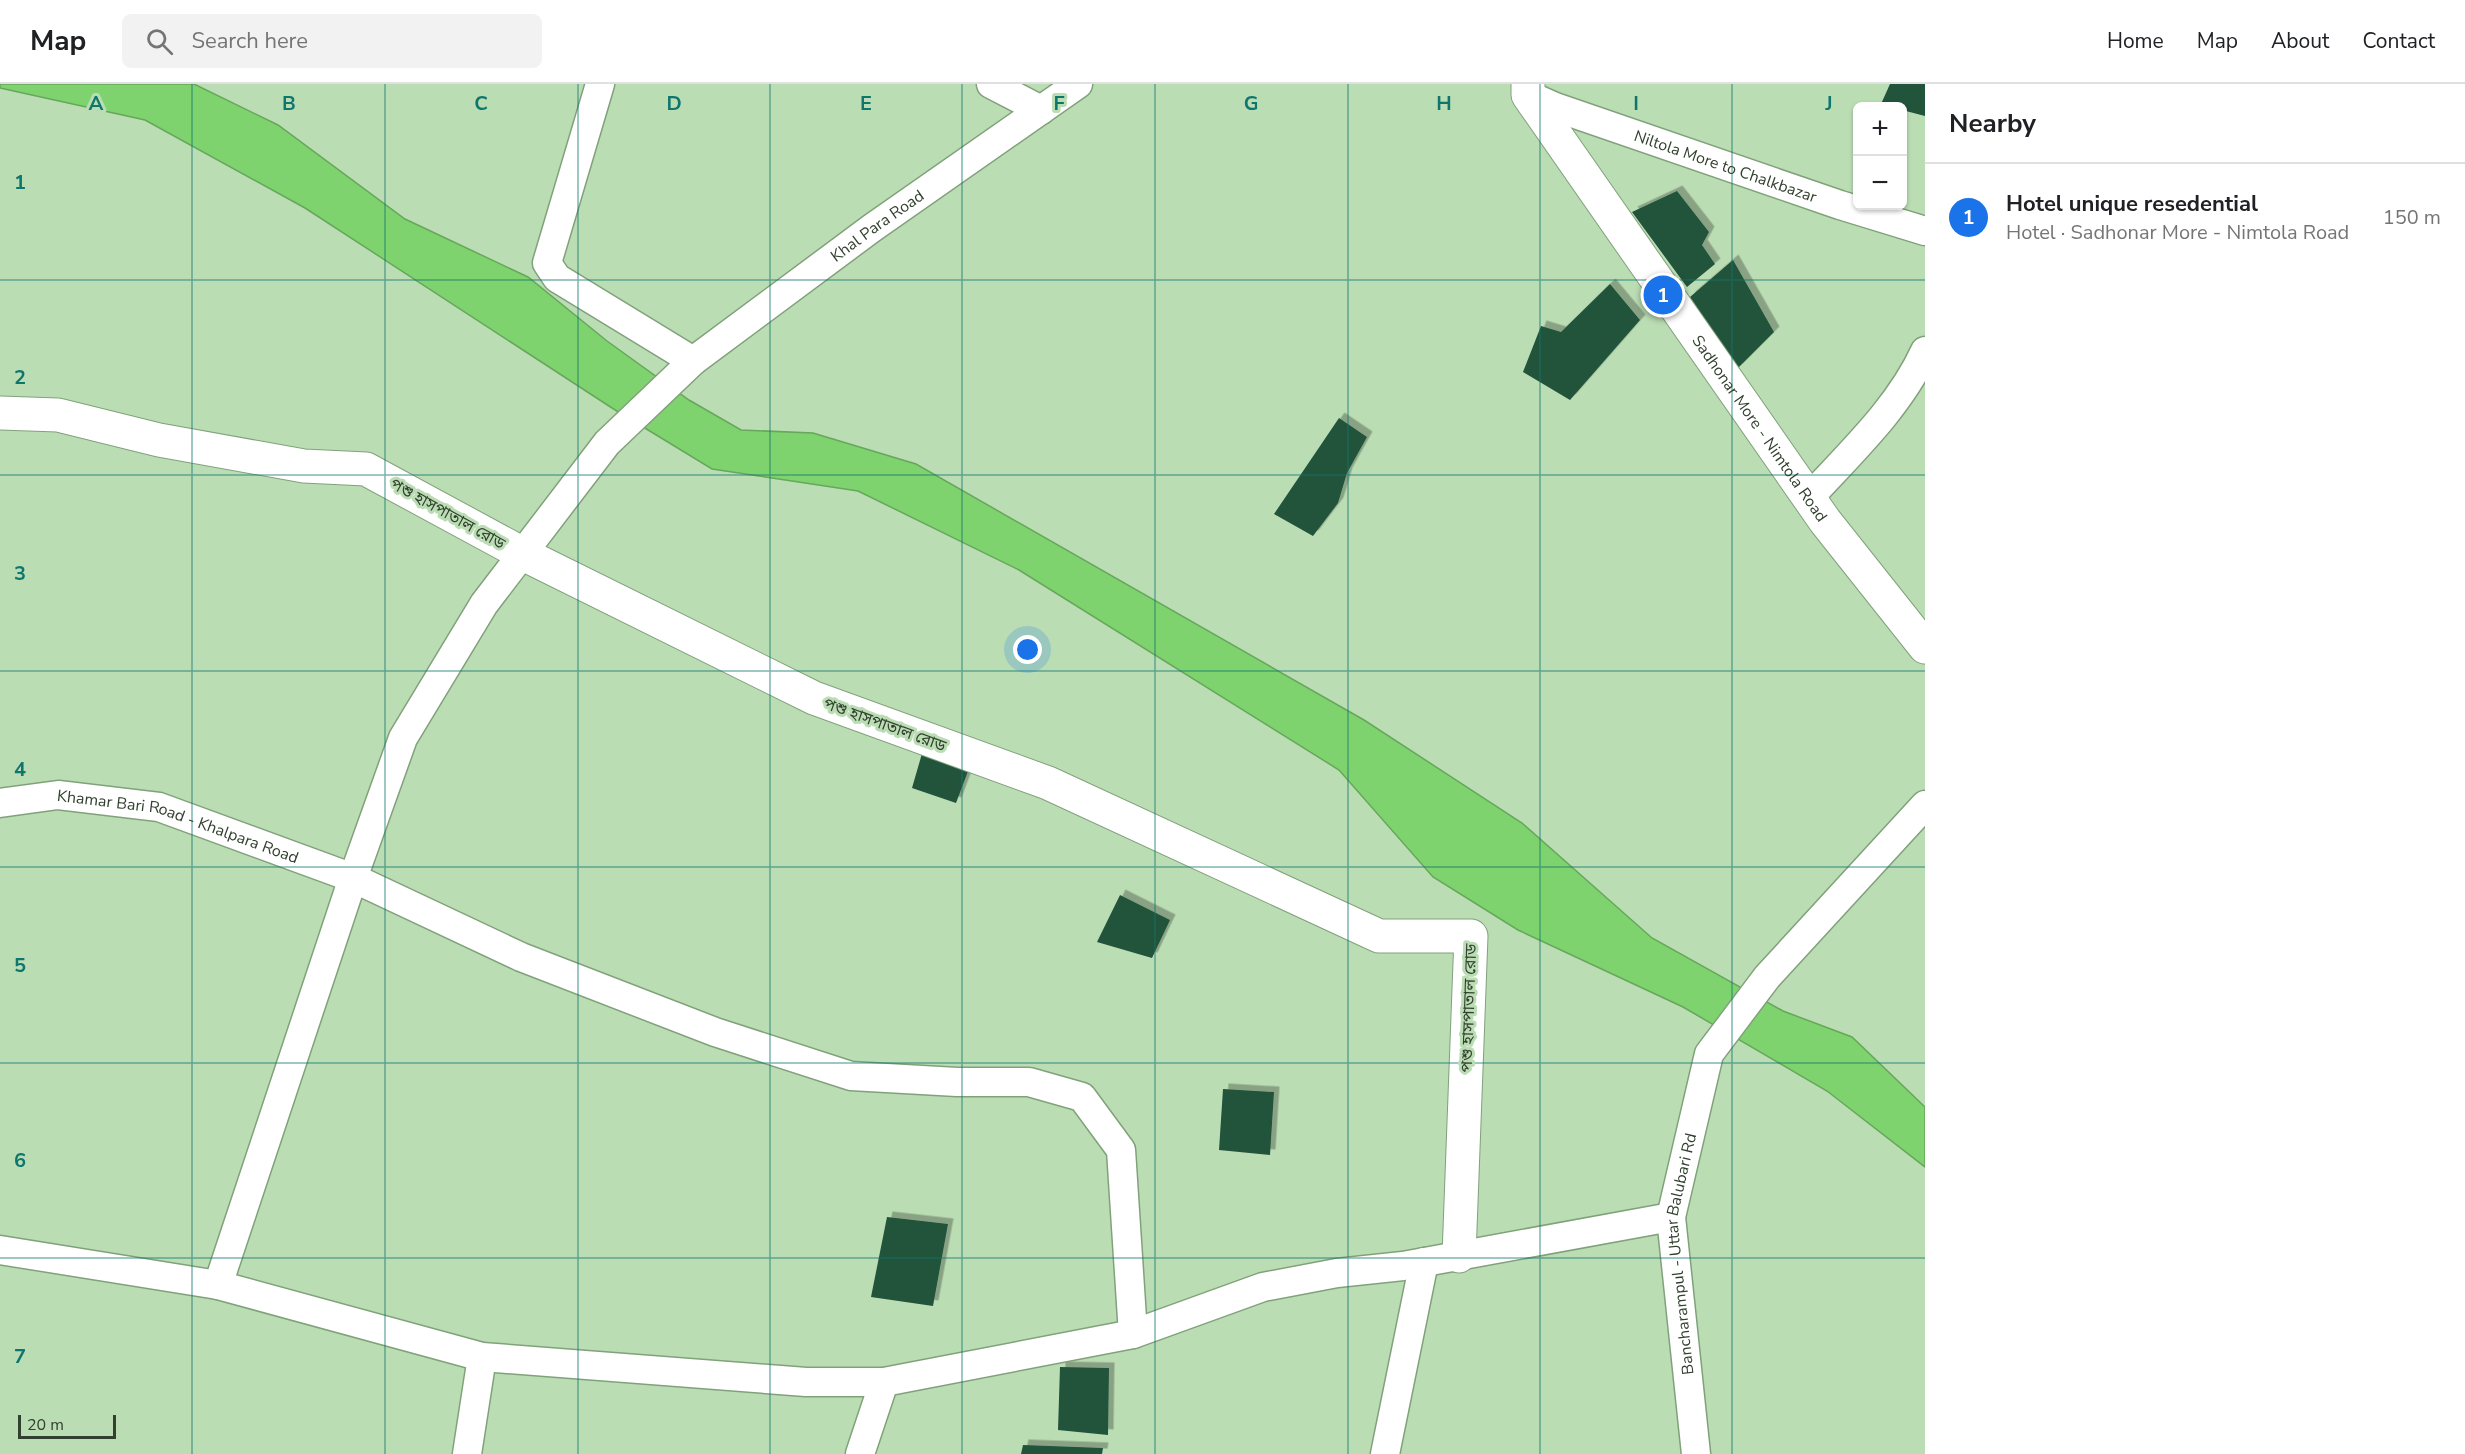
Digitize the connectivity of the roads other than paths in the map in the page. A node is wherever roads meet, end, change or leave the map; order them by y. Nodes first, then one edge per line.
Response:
1 (600, 84) edge
2 (991, 84) edge
3 (1078, 84) edge
4 (1526, 88) edge
5 (1041, 110) junction
6 (1925, 231) edge
7 (1925, 351) edge
8 (687, 368) junction
9 (0, 413) edge
10 (1808, 499) junction
11 (523, 554) junction
12 (1925, 646) edge
13 (0, 803) edge
14 (1925, 805) edge
15 (353, 878) junction
16 (1671, 1217) junction
17 (0, 1250) edge
18 (1459, 1256) junction
19 (1424, 1262) junction
20 (218, 1285) junction
21 (1133, 1334) junction
22 (482, 1357) junction
23 (884, 1383) junction
24 (467, 1454) edge
25 (860, 1454) edge
26 (1385, 1454) edge
27 (1696, 1454) edge

1 - 8 street
2 - 5 street
3 - 5 street, Khal Para Road
4 - 6 street, Niltola More to Chalkbazar
4 - 10 street, Sadhonar More - Nimtola Road
5 - 8 street, Khal Para Road
7 - 10 street
8 - 11 street, Khal Para Road
9 - 11 street, পশু হাসপাতাল রোড
10 - 12 street, Sadhonar More - Nimtola Road
11 - 15 street, Khal Para Road
11 - 18 street, পশু হাসপাতাল রোড
13 - 15 street, Khamar Bari Road - Khalpara Road
14 - 16 street, Bancharampul - Uttar Balubari Rd
15 - 20 street, Khal Para Road
15 - 21 street, Khamar Bari Road - Khalpara Road
16 - 18 street
16 - 27 street, Bancharampul - Uttar Balubari Rd
17 - 20 street
18 - 19 street
19 - 21 street
19 - 26 street
20 - 22 street
21 - 23 street
22 - 23 street
22 - 24 street
23 - 25 street

